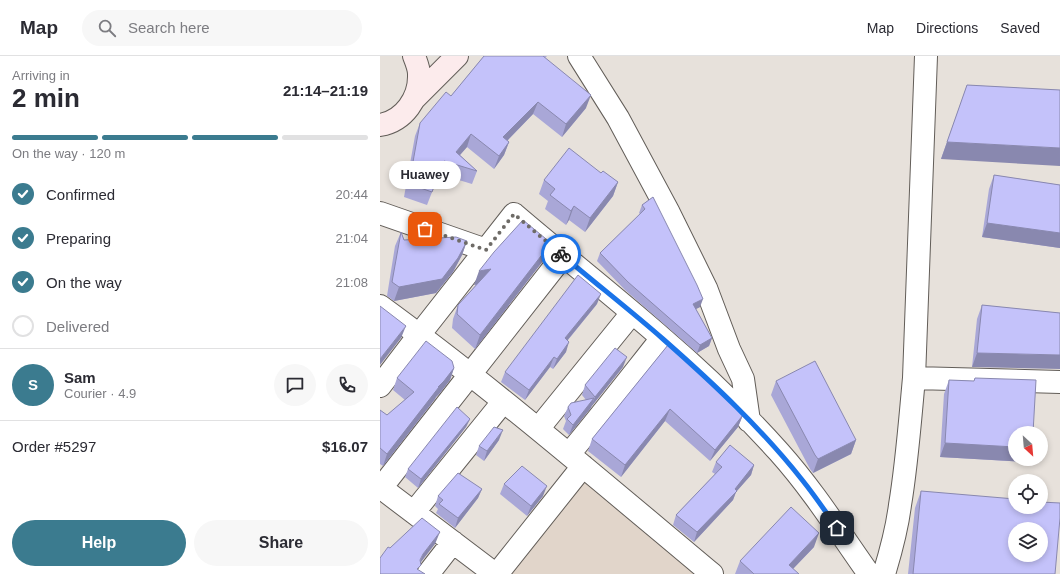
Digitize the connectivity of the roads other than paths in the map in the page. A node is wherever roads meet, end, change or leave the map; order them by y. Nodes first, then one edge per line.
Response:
1 (414, 56) edge
2 (456, 56) edge
3 (579, 56) edge
4 (926, 56) edge
5 (414, 99) junction
6 (400, 117) junction
7 (380, 125) edge
8 (380, 140) edge
9 (380, 213) edge
10 (486, 250) junction
11 (563, 256) junction
12 (380, 306) edge
13 (632, 313) junction
14 (419, 335) junction
15 (662, 338) junction
16 (470, 376) junction
17 (914, 378) junction
18 (1060, 382) edge
19 (380, 386) edge
20 (503, 402) junction
21 (749, 421) junction
22 (538, 429) junction
23 (576, 460) junction
24 (381, 488) edge
25 (414, 512) junction
26 (453, 542) junction
27 (428, 574) edge
28 (496, 574) edge
29 (712, 574) edge
30 (869, 574) edge
31 (884, 574) edge

1 - 5 main road
2 - 5 main road
3 - 21 street
4 - 17 street
5 - 6 main road
6 - 7 main road
6 - 8 main road
9 - 10 street
10 - 11 street
10 - 14 street
11 - 13 street
11 - 16 street
12 - 14 street
13 - 15 street
13 - 22 street
14 - 16 street
14 - 19 street
15 - 21 street
15 - 23 street
16 - 20 street
16 - 24 street
17 - 18 street
17 - 31 street
20 - 22 street
20 - 25 street
21 - 30 street
22 - 23 street
23 - 28 street
23 - 29 street
24 - 25 street
25 - 26 street
26 - 27 street
26 - 28 street

